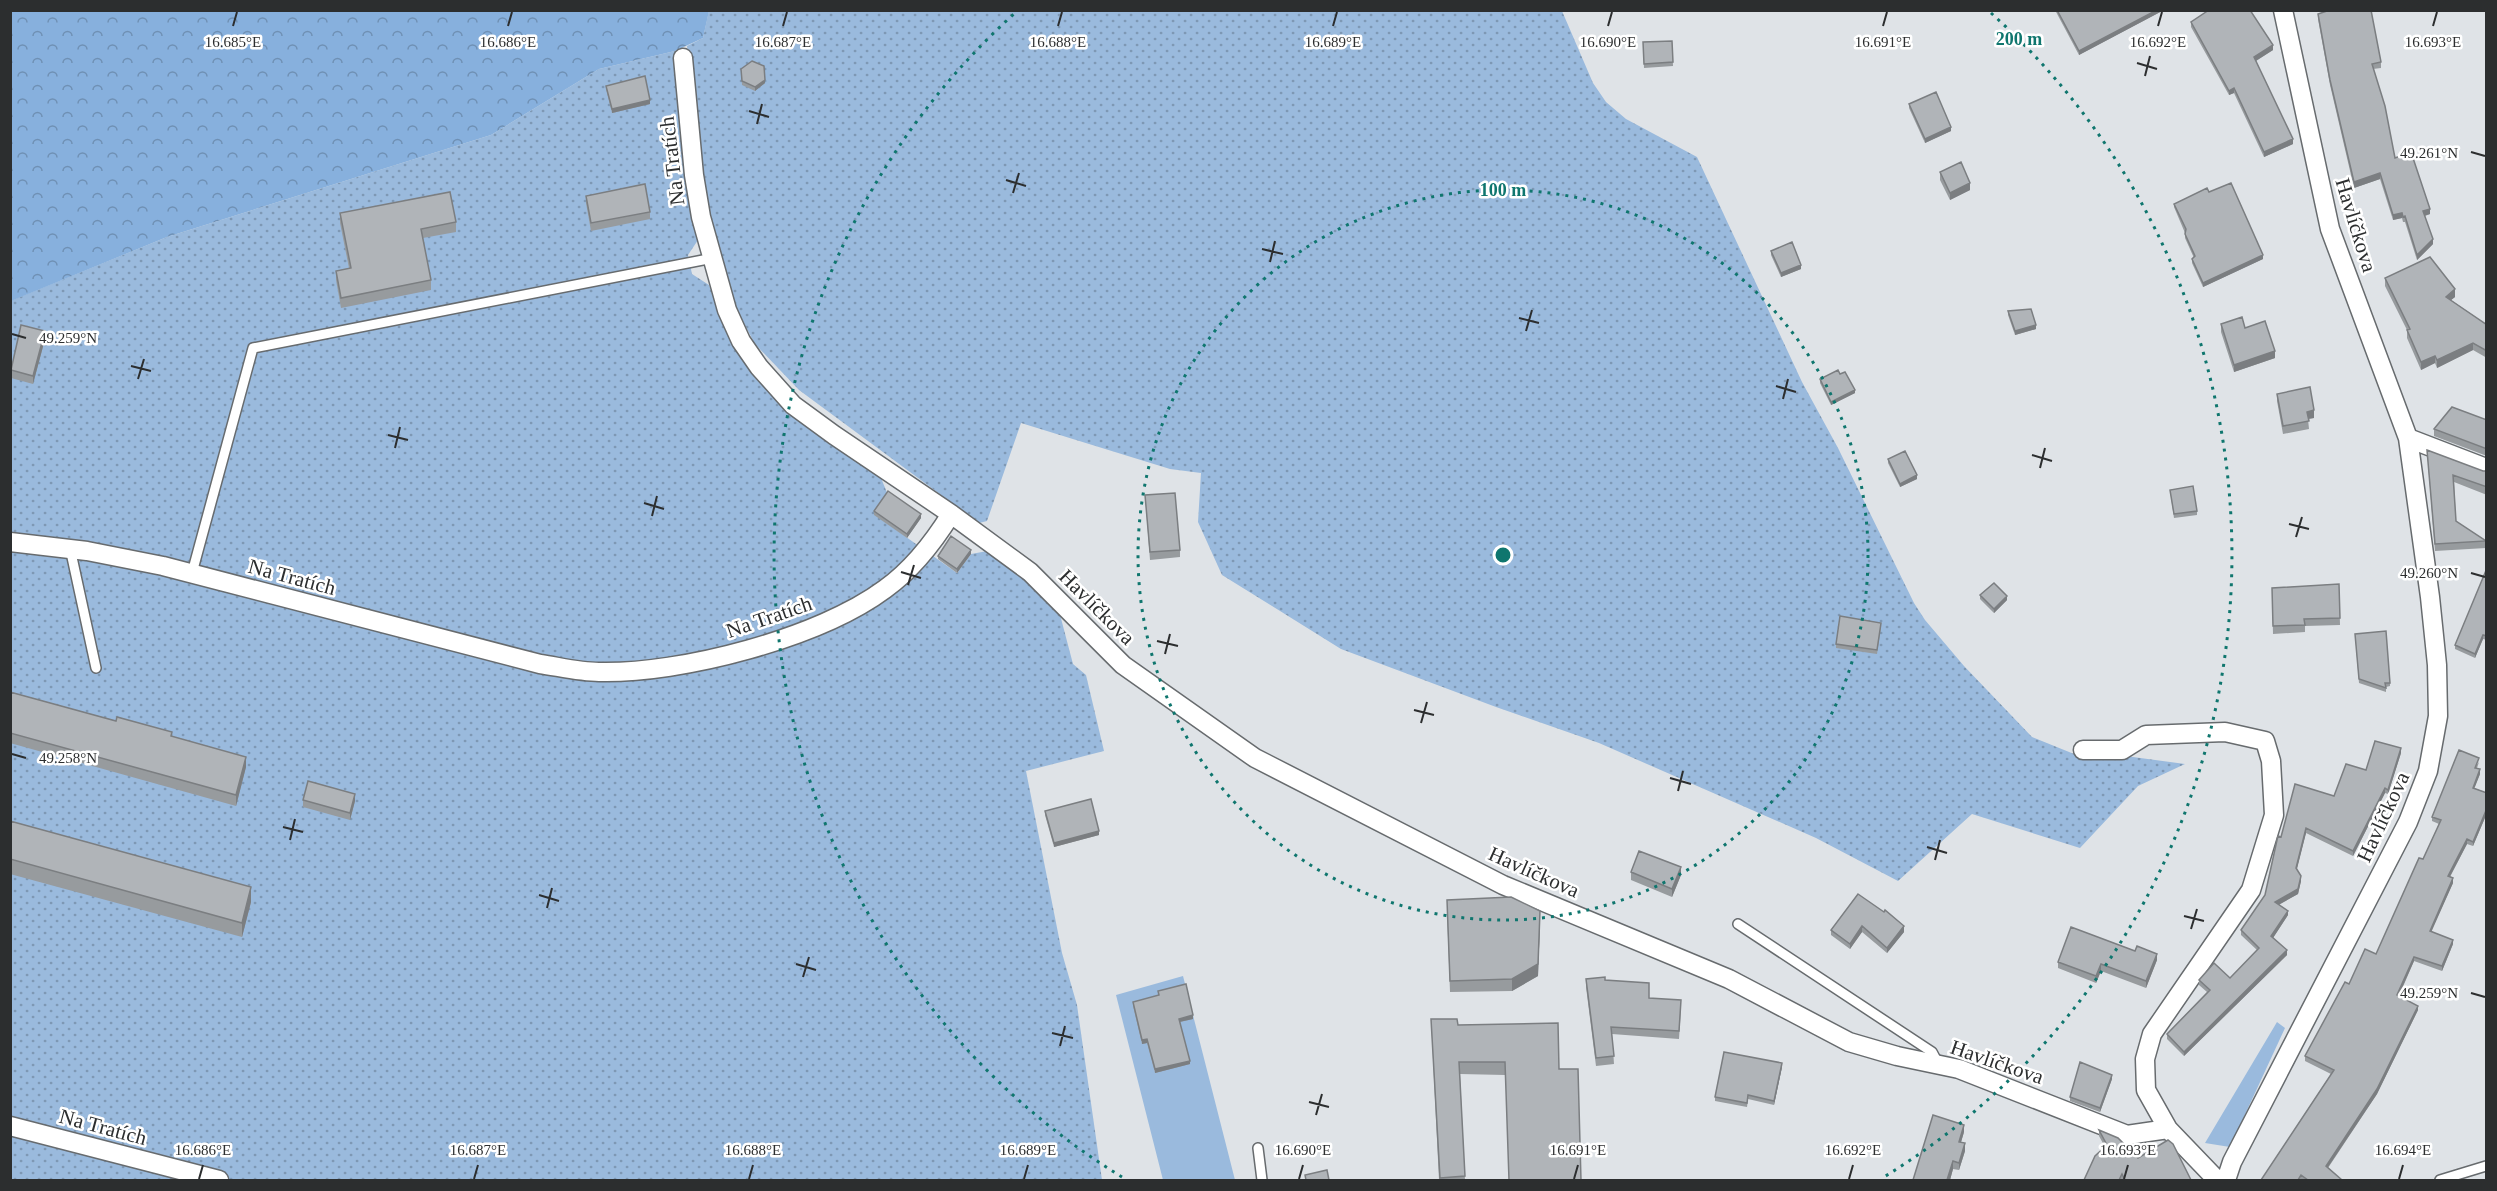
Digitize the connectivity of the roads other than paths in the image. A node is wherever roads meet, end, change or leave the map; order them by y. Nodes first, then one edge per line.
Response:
1 (2280, 13) edge
2 (683, 58) dead end
3 (713, 258) junction
4 (2408, 438) junction
5 (2487, 468) edge
6 (951, 514) junction
7 (10, 542) edge
8 (70, 548) junction
9 (192, 573) junction
10 (96, 668) dead end
11 (2083, 750) dead end
12 (1738, 924) dead end
13 (1940, 1065) junction
14 (10, 1126) edge
15 (2168, 1129) junction
16 (1258, 1148) dead end
17 (2487, 1166) edge
18 (219, 1180) edge
19 (1262, 1180) edge
20 (2217, 1180) edge
21 (2226, 1180) edge
22 (2440, 1180) edge

1 - 4 street, Havlíčkova
2 - 3 street, Na Tratích
3 - 6 street, Na Tratích
3 - 9 lane
4 - 5 street
4 - 21 street, Havlíčkova
6 - 9 street, Na Tratích
6 - 13 street, Havlíčkova
7 - 8 street, Na Tratích
8 - 9 street, Na Tratích
8 - 10 lane
11 - 15 street
12 - 13 lane
13 - 15 street, Havlíčkova
14 - 18 street, Na Tratích
15 - 20 street
16 - 19 lane
17 - 22 lane

